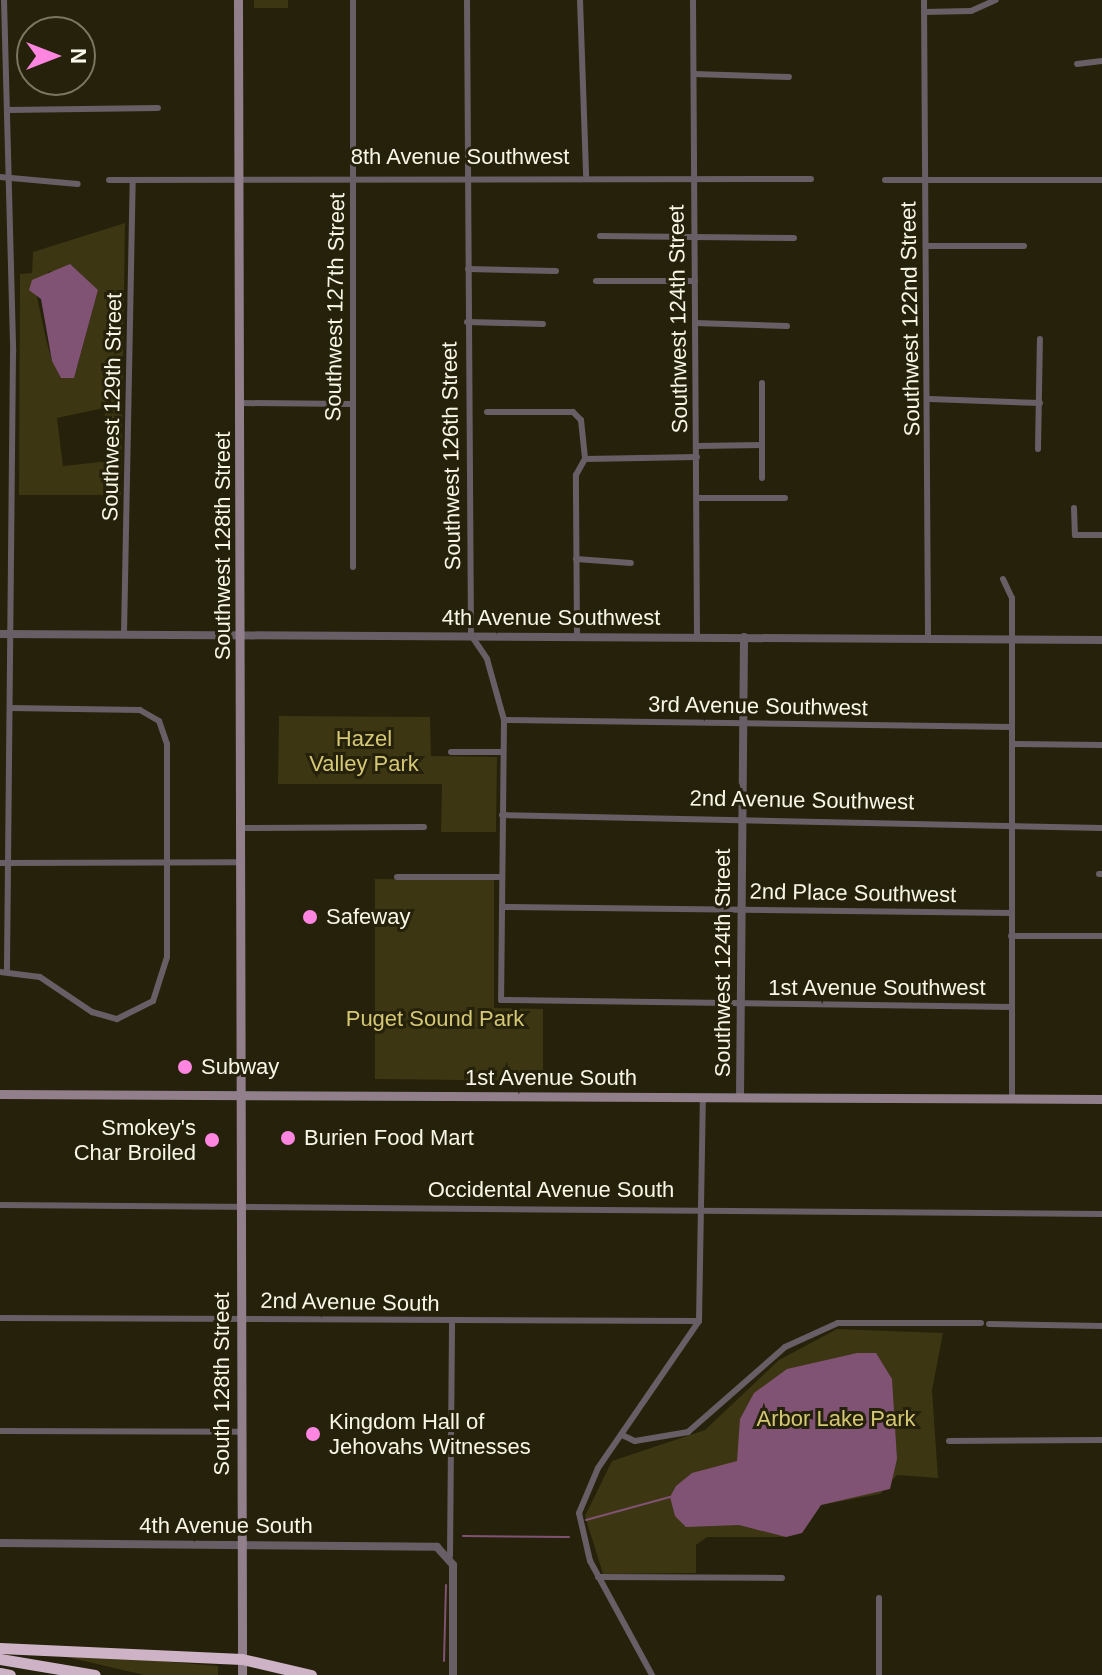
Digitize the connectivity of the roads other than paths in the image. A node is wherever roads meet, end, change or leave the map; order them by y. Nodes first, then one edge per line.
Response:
1 (4, 0) edge
2 (238, 0) edge
3 (353, 0) edge
4 (467, 0) edge
5 (580, 0) edge
6 (693, 0) edge
7 (924, 0) edge
8 (996, 0) edge
9 (924, 12) junction
10 (2, 46) edge
11 (1102, 61) edge
12 (1077, 64) dead end
13 (694, 74) junction
14 (789, 77) dead end
15 (158, 108) dead end
16 (7, 110) junction
17 (4, 123) edge
18 (355, 175) junction
19 (469, 175) junction
20 (586, 175) junction
21 (242, 176) junction
22 (0, 177) edge
23 (10, 177) junction
24 (694, 177) junction
25 (811, 179) dead end
26 (109, 180) dead end
27 (133, 180) junction
28 (885, 180) dead end
29 (926, 180) junction
30 (1102, 180) edge
31 (78, 184) dead end
32 (600, 236) dead end
33 (694, 236) junction
34 (794, 238) dead end
35 (928, 246) junction
36 (1024, 246) dead end
37 (468, 269) junction
38 (556, 271) dead end
39 (596, 281) dead end
40 (695, 281) junction
41 (467, 322) junction
42 (695, 323) junction
43 (543, 324) dead end
44 (787, 326) dead end
45 (1040, 339) dead end
46 (762, 383) dead end
47 (930, 399) junction
48 (241, 403) junction
49 (1040, 403) junction
50 (351, 404) junction
51 (487, 412) dead end
52 (762, 445) junction
53 (697, 446) junction
54 (1038, 449) dead end
55 (697, 457) junction
56 (585, 459) junction
57 (762, 478) dead end
58 (698, 498) junction
59 (785, 498) dead end
60 (1074, 508) dead end
61 (1102, 535) edge
62 (576, 559) junction
63 (631, 563) dead end
64 (353, 567) dead end
65 (1003, 579) dead end
66 (5, 634) edge
67 (124, 634) junction
68 (240, 634) junction
69 (471, 635) junction
70 (577, 636) junction
71 (697, 637) junction
72 (744, 637) junction
73 (928, 638) junction
74 (1012, 639) junction
75 (1102, 640) edge
76 (10, 708) junction
77 (504, 720) junction
78 (743, 725) junction
79 (1012, 727) junction
80 (1013, 744) junction
81 (1102, 745) edge
82 (451, 752) dead end
83 (503, 752) junction
84 (502, 815) junction
85 (742, 816) junction
86 (1012, 824) junction
87 (424, 827) dead end
88 (239, 828) junction
89 (1102, 828) edge
90 (166, 861) junction
91 (239, 862) junction
92 (0, 863) edge
93 (10, 863) junction
94 (397, 877) dead end
95 (502, 877) junction
96 (502, 907) junction
97 (742, 910) junction
98 (1011, 913) junction
99 (1011, 936) junction
100 (1102, 936) edge
101 (4, 971) edge
102 (501, 1000) joint
103 (741, 1006) junction
104 (1012, 1007) junction
105 (238, 1093) junction
106 (0, 1094) edge
107 (703, 1097) junction
108 (740, 1097) junction
109 (1012, 1097) junction
110 (1102, 1099) edge
111 (0, 1205) edge
112 (240, 1206) junction
113 (703, 1209) junction
114 (1102, 1214) edge
115 (0, 1318) edge
116 (240, 1318) junction
117 (699, 1321) junction
118 (452, 1322) junction
119 (1102, 1326) edge
120 (0, 1431) edge
121 (240, 1432) junction
122 (622, 1435) junction
123 (1102, 1440) edge
124 (949, 1441) dead end
125 (0, 1543) edge
126 (241, 1544) junction
127 (450, 1556) junction
128 (598, 1577) junction
129 (782, 1578) dead end
130 (879, 1598) dead end
131 (0, 1648) edge
132 (0, 1659) edge
133 (242, 1659) junction
134 (0, 1673) edge
135 (10, 1675) edge
136 (95, 1675) edge
137 (242, 1675) edge
138 (311, 1675) edge
139 (453, 1675) edge
140 (652, 1675) edge
141 (879, 1675) edge

1 - 10 street
2 - 21 main road, Southwest 128th Street
3 - 18 street, Southwest 127th Street
4 - 19 street, Southwest 126th Street
5 - 20 street
6 - 13 street, Southwest 124th Street
7 - 9 street, Southwest 122nd Street
8 - 9 street
9 - 29 street, Southwest 122nd Street
10 - 16 street
11 - 12 street
13 - 14 street
13 - 24 street, Southwest 124th Street
15 - 16 street
16 - 17 street
17 - 23 street
18 - 19 street, 8th Avenue Southwest
18 - 21 street, 8th Avenue Southwest
18 - 50 street, Southwest 127th Street
19 - 20 street, 8th Avenue Southwest
19 - 37 street, Southwest 126th Street
20 - 24 street, 8th Avenue Southwest
21 - 27 street, 8th Avenue Southwest
21 - 48 main road, Southwest 128th Street
22 - 23 street
23 - 31 street
23 - 66 street
24 - 25 street, 8th Avenue Southwest
24 - 33 street, Southwest 124th Street
26 - 27 street, 8th Avenue Southwest
27 - 67 street, Southwest 129th Street
28 - 29 street
29 - 30 street
29 - 35 street, Southwest 122nd Street
32 - 33 street
33 - 34 street
33 - 40 street, Southwest 124th Street
35 - 36 street
35 - 47 street, Southwest 122nd Street
37 - 38 street
37 - 41 street, Southwest 126th Street
39 - 40 street
40 - 42 street, Southwest 124th Street
41 - 43 street
41 - 69 street, Southwest 126th Street
42 - 44 street
42 - 53 street, Southwest 124th Street
45 - 49 street
46 - 52 street
47 - 49 street
47 - 73 street, Southwest 122nd Street
48 - 50 street
48 - 68 main road, Southwest 128th Street
49 - 54 street
50 - 64 street, Southwest 127th Street
51 - 56 street, Southwest 126th Street
52 - 53 street
52 - 57 street
53 - 55 street, Southwest 124th Street
55 - 56 street
55 - 58 street, Southwest 124th Street
56 - 62 street
58 - 59 street
58 - 71 street, Southwest 124th Street
60 - 61 street
62 - 63 street
62 - 70 street
65 - 74 street
66 - 67 street, 4th Avenue Southwest
66 - 76 street
67 - 68 street, 4th Avenue Southwest
68 - 69 street, 4th Avenue Southwest
68 - 88 main road, Southwest 128th Street
69 - 70 street, 4th Avenue Southwest
69 - 77 street, Southwest 126th Street
70 - 71 street, 4th Avenue Southwest
71 - 72 street, 4th Avenue Southwest
72 - 73 street, 4th Avenue Southwest
72 - 78 street, Southwest 124th Street
73 - 74 street, 4th Avenue Southwest
74 - 75 street, 4th Avenue Southwest
74 - 79 street
76 - 90 street
76 - 93 street
77 - 78 street, 3rd Avenue Southwest
77 - 83 street, Southwest 126th Street
78 - 79 street, 3rd Avenue Southwest
78 - 85 street, Southwest 124th Street
79 - 80 street
80 - 81 street
80 - 86 street
82 - 83 street
83 - 84 street, Southwest 126th Street
84 - 85 street, 2nd Avenue Southwest
84 - 95 street, Southwest 126th Street
85 - 86 street, 2nd Avenue Southwest
85 - 97 street, Southwest 124th Street
86 - 89 street, 2nd Avenue Southwest
86 - 98 street
87 - 88 street
88 - 91 main road, Southwest 128th Street
90 - 91 street
90 - 93 street
90 - 101 street
91 - 105 main road, Southwest 128th Street
92 - 93 street
93 - 101 street
94 - 95 street
95 - 96 street, Southwest 126th Street
96 - 97 street, 2nd Place Southwest
96 - 102 street, Southwest 126th Street
97 - 98 street, 2nd Place Southwest
97 - 103 street, Southwest 124th Street
98 - 99 street
99 - 100 street
99 - 104 street
102 - 103 street, 1st Avenue Southwest
103 - 104 street, 1st Avenue Southwest
103 - 108 street, Southwest 124th Street
104 - 109 street
105 - 106 main road, 1st Avenue South
105 - 107 main road, 1st Avenue South
105 - 112 main road, South 128th Street
107 - 108 main road, 1st Avenue South
107 - 113 street
108 - 109 main road, 1st Avenue South
109 - 110 main road, 1st Avenue South
111 - 112 street, Occidental Avenue South
112 - 113 street, Occidental Avenue South
112 - 116 main road, South 128th Street
113 - 114 street, Occidental Avenue South
113 - 117 street
115 - 116 street, 2nd Avenue South
116 - 118 street, 2nd Avenue South
116 - 121 main road, South 128th Street
117 - 118 street, 2nd Avenue South
117 - 122 street
118 - 127 street
119 - 122 street
120 - 121 street
121 - 126 main road, South 128th Street
122 - 128 street
123 - 124 street
125 - 126 street, 4th Avenue South
126 - 127 street, 4th Avenue South
126 - 133 main road, South 128th Street
127 - 139 street
128 - 129 street
128 - 140 street
130 - 141 street
131 - 133 highway
132 - 136 highway
133 - 137 main road, South 128th Street
133 - 138 highway
134 - 135 highway

